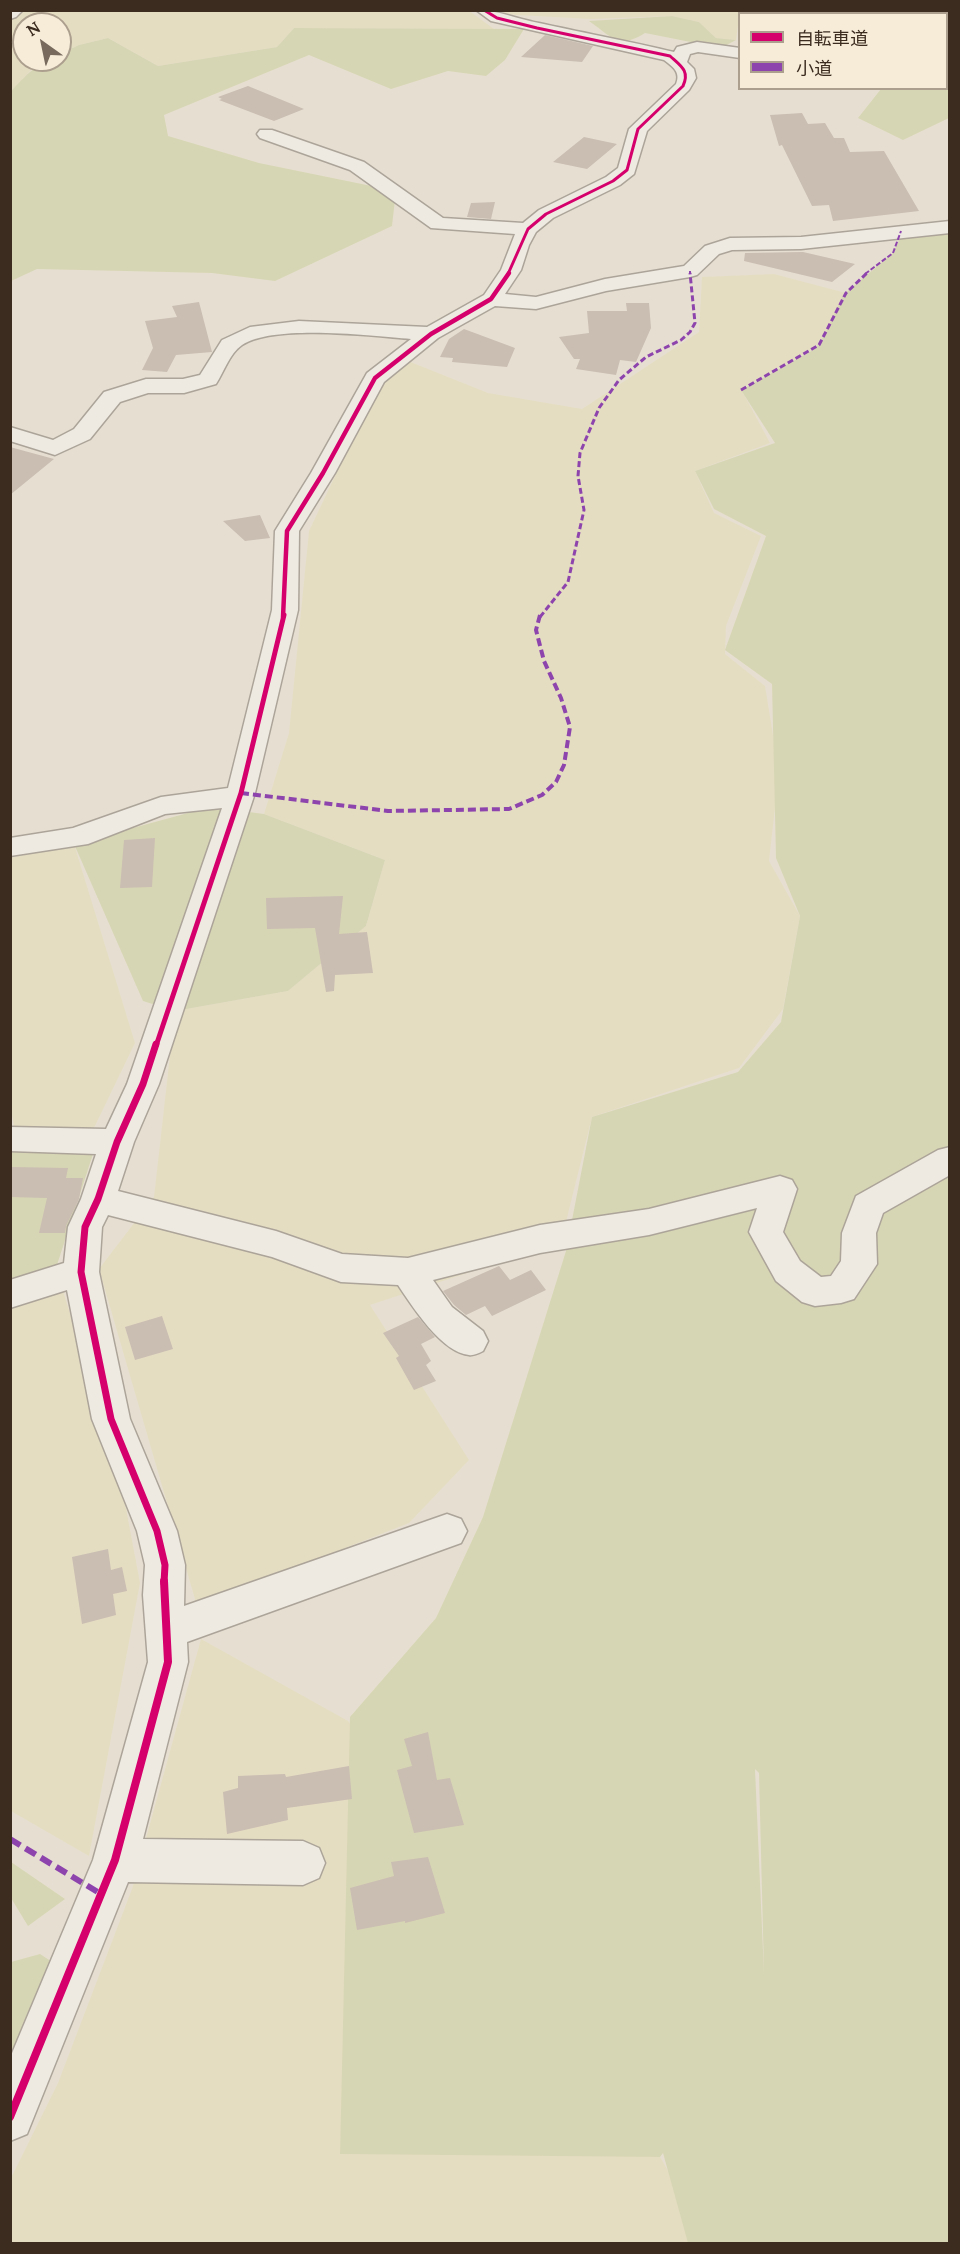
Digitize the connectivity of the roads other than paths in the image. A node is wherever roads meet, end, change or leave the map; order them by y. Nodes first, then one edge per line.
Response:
1 (15, 10) edge
2 (484, 10) edge
3 (10, 14) edge
4 (736, 49) edge
5 (678, 63) junction
6 (266, 134) dead end
7 (950, 226) edge
8 (528, 229) junction
9 (491, 299) junction
10 (431, 334) junction
11 (10, 434) edge
12 (241, 794) junction
13 (10, 847) edge
14 (10, 1139) edge
15 (117, 1142) junction
16 (950, 1159) edge
17 (98, 1199) junction
18 (81, 1272) junction
19 (408, 1272) junction
20 (10, 1294) edge
21 (470, 1341) dead end
22 (447, 1531) dead end
23 (166, 1630) junction
24 (115, 1860) junction
25 (303, 1863) dead end
26 (10, 2117) edge

1 - 3 street
2 - 5 street
4 - 5 street
5 - 8 street
6 - 8 street
7 - 9 street
8 - 9 street
9 - 10 street
10 - 11 street
10 - 12 street
12 - 13 street
12 - 15 street
14 - 15 street
15 - 17 street
16 - 19 street
17 - 18 street
17 - 19 street
18 - 20 street
18 - 23 street
19 - 21 street
22 - 23 street
23 - 24 street
24 - 25 street
24 - 26 street

